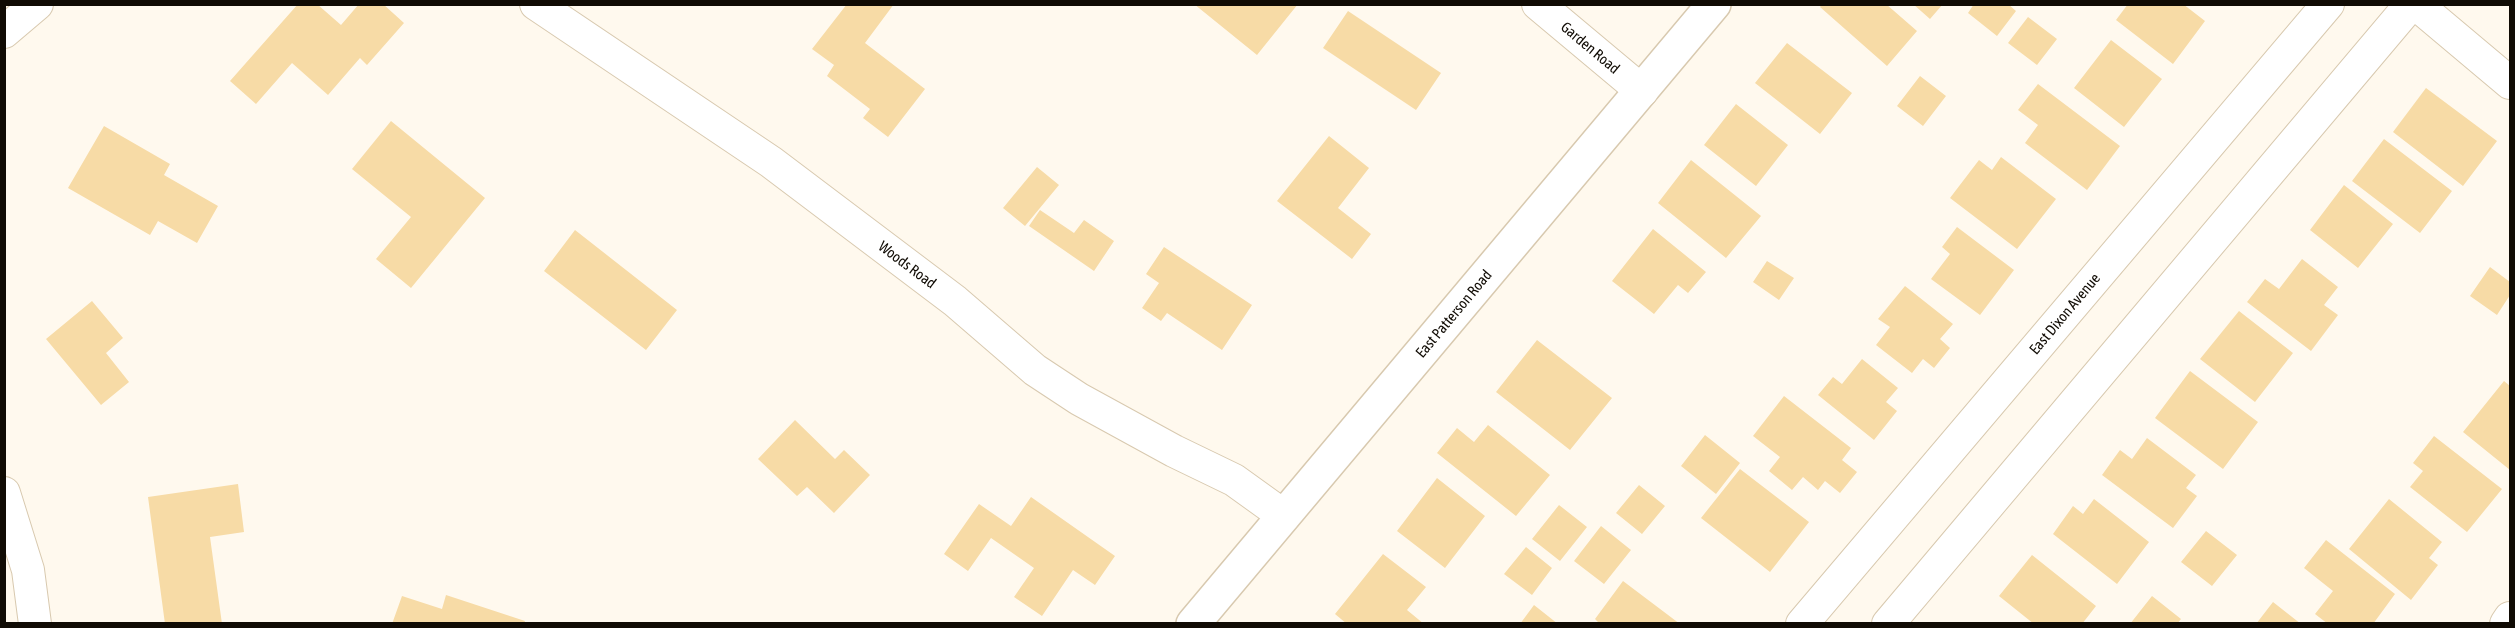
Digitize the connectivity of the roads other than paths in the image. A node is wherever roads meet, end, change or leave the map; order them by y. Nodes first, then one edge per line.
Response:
1 (37, 4) edge
2 (536, 4) edge
3 (1538, 4) edge
4 (1714, 4) edge
5 (2328, 4) edge
6 (2411, 4) edge
7 (2416, 4) edge
8 (4, 32) edge
9 (2511, 83) edge
10 (1642, 91) junction
11 (4, 493) edge
12 (1284, 516) junction
13 (2511, 618) edge
14 (35, 624) edge
15 (1193, 624) edge
16 (1803, 624) edge
17 (1888, 624) edge
18 (2506, 624) edge

1 - 8 street
2 - 12 street, Woods Road
3 - 10 street, Garden Road
4 - 10 main road, East Patterson Road
5 - 16 street, East Dixon Avenue
6 - 17 street
7 - 9 street
10 - 12 main road, East Patterson Road
11 - 14 street
12 - 15 main road, East Patterson Road
13 - 18 street

